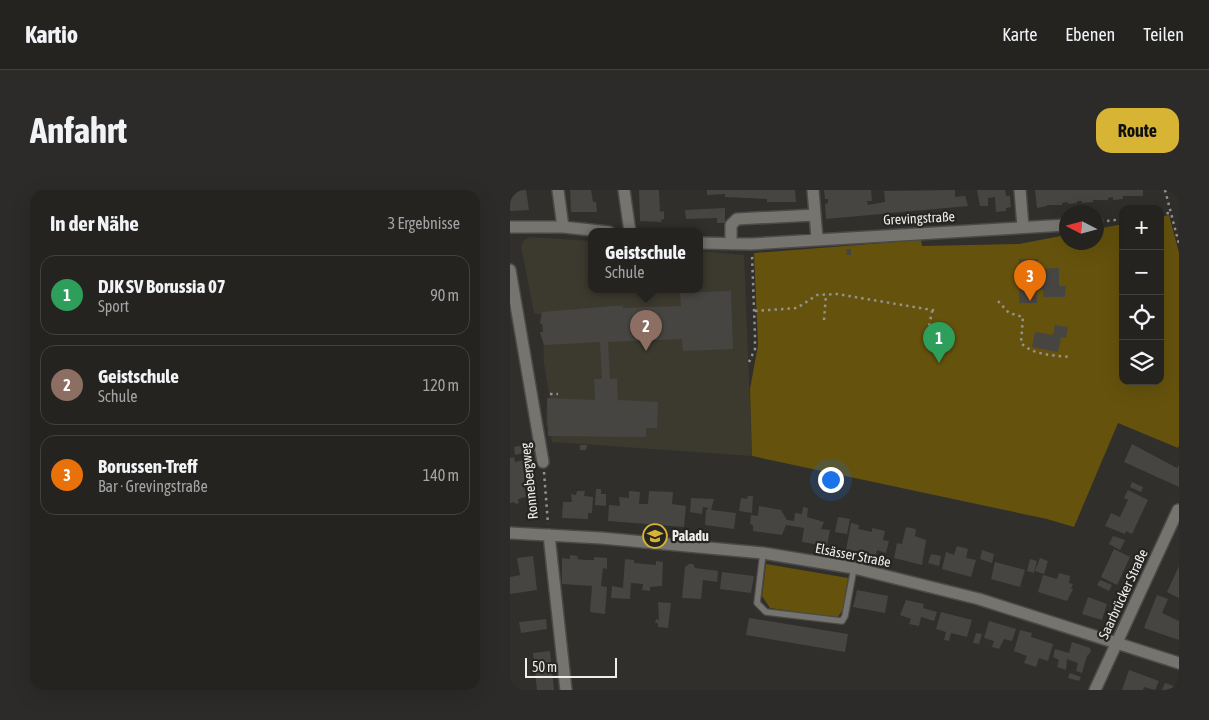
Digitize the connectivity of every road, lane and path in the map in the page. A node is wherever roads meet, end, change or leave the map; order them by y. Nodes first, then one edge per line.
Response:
1 (558, 190) edge
2 (624, 190) edge
3 (813, 190) edge
4 (1020, 190) edge
5 (1165, 190) edge
6 (1170, 213) junction
7 (1164, 214) edge
8 (815, 215) junction
9 (1059, 225) edge
10 (510, 227) edge
11 (562, 227) junction
12 (629, 228) edge
13 (1023, 228) junction
14 (588, 230) edge
15 (817, 238) junction
16 (703, 242) edge
17 (731, 244) junction
18 (751, 244) junction
19 (1179, 244) edge
20 (510, 270) edge
21 (826, 295) junction
22 (998, 301) dead end
23 (754, 311) junction
24 (932, 311) junction
25 (938, 312) dead end
26 (824, 320) dead end
27 (928, 332) dead end
28 (1068, 357) dead end
29 (749, 362) dead end
30 (550, 394) dead end
31 (558, 394) dead end
32 (543, 462) joint
33 (1178, 510) edge
34 (510, 533) edge
35 (549, 535) junction
36 (763, 553) junction
37 (854, 568) junction
38 (1116, 642) junction
39 (1179, 663) edge
40 (566, 690) edge
41 (1095, 690) edge

1 - 11 street
2 - 12 street
3 - 8 street
4 - 13 street
5 - 6 path
6 - 7 path
6 - 19 path
8 - 15 street
8 - 17 street
9 - 13 street, Grevingstraße
10 - 11 street
11 - 14 street
13 - 15 street, Grevingstraße
15 - 18 street, Grevingstraße
16 - 17 street, Grevingstraße
17 - 18 street, Grevingstraße
18 - 23 path
20 - 32 street, Ronnebergweg
21 - 23 path
21 - 24 path
21 - 26 path
22 - 28 path
23 - 29 path
24 - 25 path
24 - 27 path
30 - 31 path
32 - 35 path, Ronnebergweg
33 - 38 street, Saarbrücker Straße
34 - 35 street, Elsässer Straße
35 - 36 street, Elsässer Straße
35 - 40 street, Ronnebergweg
36 - 37 street, Elsässer Straße
36 - 37 lane
37 - 38 street, Elsässer Straße
38 - 39 street, Elsässer Straße
38 - 41 street, Saarbrücker Straße

